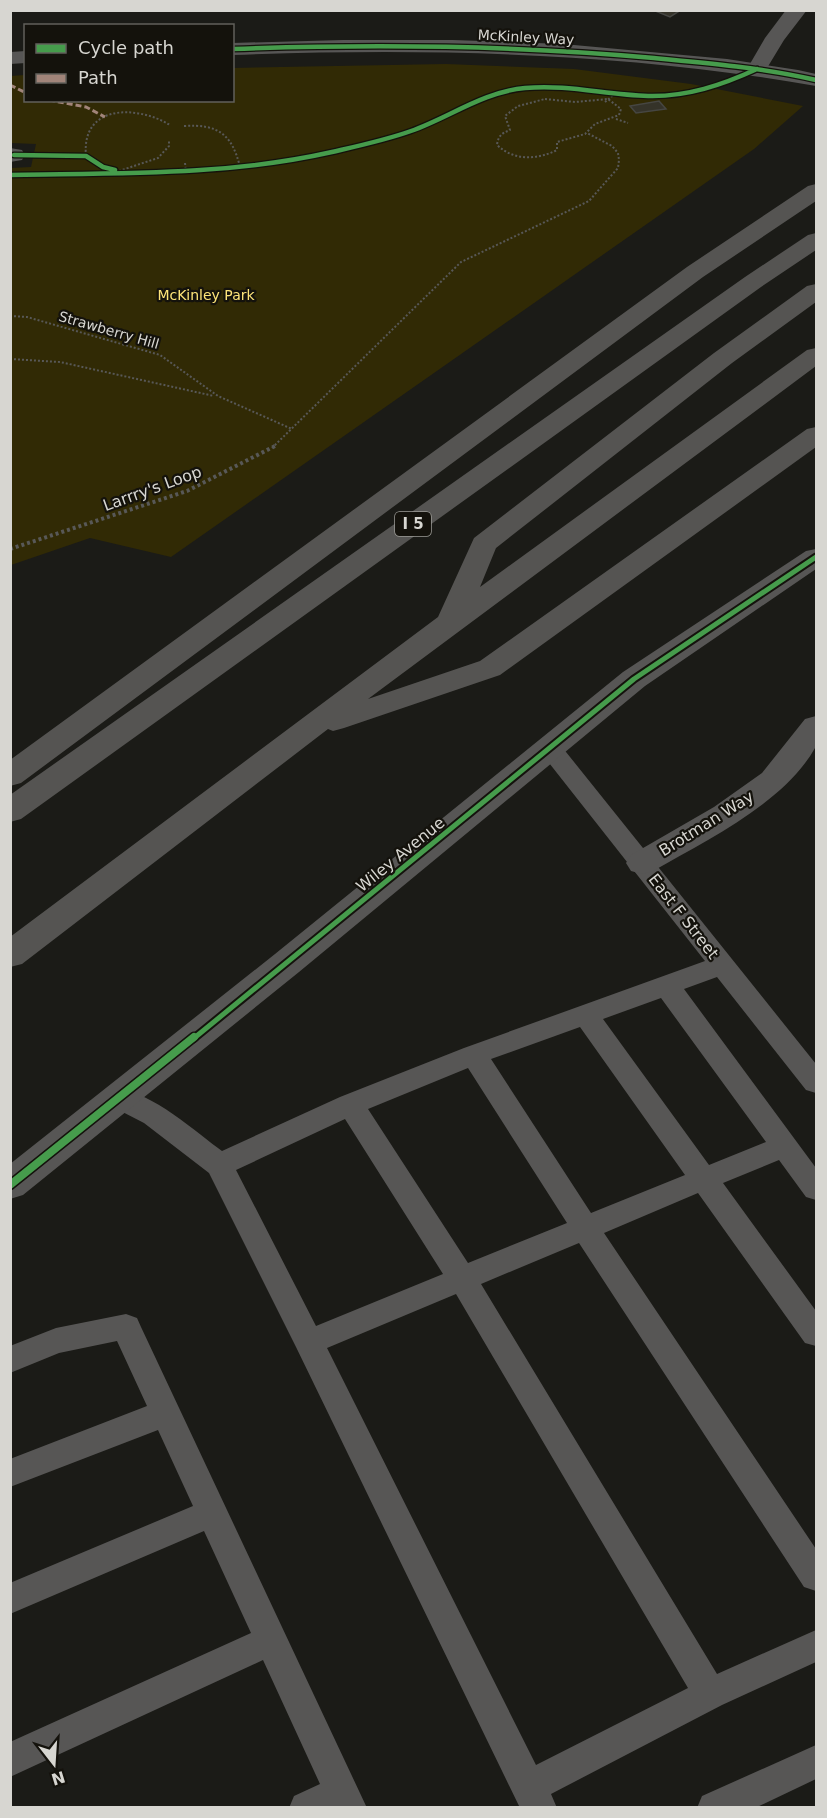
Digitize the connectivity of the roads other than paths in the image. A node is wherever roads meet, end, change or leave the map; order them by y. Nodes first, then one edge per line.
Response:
1 (797, 10) edge
2 (234, 49) edge
3 (757, 69) junction
4 (807, 78) edge
5 (816, 191) edge
6 (816, 240) edge
7 (816, 291) edge
8 (816, 355) edge
9 (816, 435) edge
10 (816, 557) edge
11 (450, 622) junction
12 (816, 726) edge
13 (305, 730) junction
14 (550, 748) junction
15 (10, 776) edge
16 (10, 811) edge
17 (642, 863) junction
18 (10, 955) edge
19 (723, 965) junction
20 (667, 986) junction
21 (586, 1016) junction
22 (474, 1055) junction
23 (816, 1083) edge
24 (119, 1098) junction
25 (350, 1105) junction
26 (784, 1146) junction
27 (219, 1165) junction
28 (706, 1179) junction
29 (10, 1185) edge
30 (816, 1189) edge
31 (586, 1229) junction
32 (463, 1280) junction
33 (816, 1334) edge
34 (309, 1342) junction
35 (10, 1360) edge
36 (166, 1413) junction
37 (10, 1473) edge
38 (212, 1513) junction
39 (816, 1576) edge
40 (10, 1599) edge
41 (271, 1640) junction
42 (816, 1646) edge
43 (710, 1694) junction
44 (10, 1760) edge
45 (816, 1762) edge
46 (533, 1797) edge
47 (345, 1800) edge
48 (307, 1808) edge
49 (715, 1808) edge

1 - 3 street
2 - 3 street, McKinley Way
3 - 4 street, McKinley Way
5 - 15 highway, I 5
6 - 16 highway, I 5
7 - 11 highway
8 - 11 highway
9 - 13 highway
10 - 14 street, Wiley Avenue
11 - 13 highway
12 - 17 street, Brotman Way
13 - 18 highway
14 - 17 lane, East F Street
14 - 24 street, Wiley Avenue
17 - 19 lane, East F Street
19 - 20 lane
19 - 23 lane, East F Street
20 - 21 lane
20 - 26 lane
21 - 22 lane
21 - 28 lane
22 - 25 lane
22 - 31 lane
24 - 27 lane
24 - 29 street, Wiley Avenue
25 - 27 lane
25 - 32 lane
26 - 28 lane
26 - 30 lane
27 - 34 lane
28 - 31 lane
28 - 33 lane
31 - 32 lane
31 - 39 lane
32 - 34 lane
32 - 43 lane
34 - 46 lane
35 - 36 lane
36 - 37 lane
36 - 38 lane
38 - 40 lane
38 - 41 lane
41 - 44 lane
41 - 47 lane
42 - 43 lane
43 - 46 lane
45 - 49 lane
47 - 48 lane

